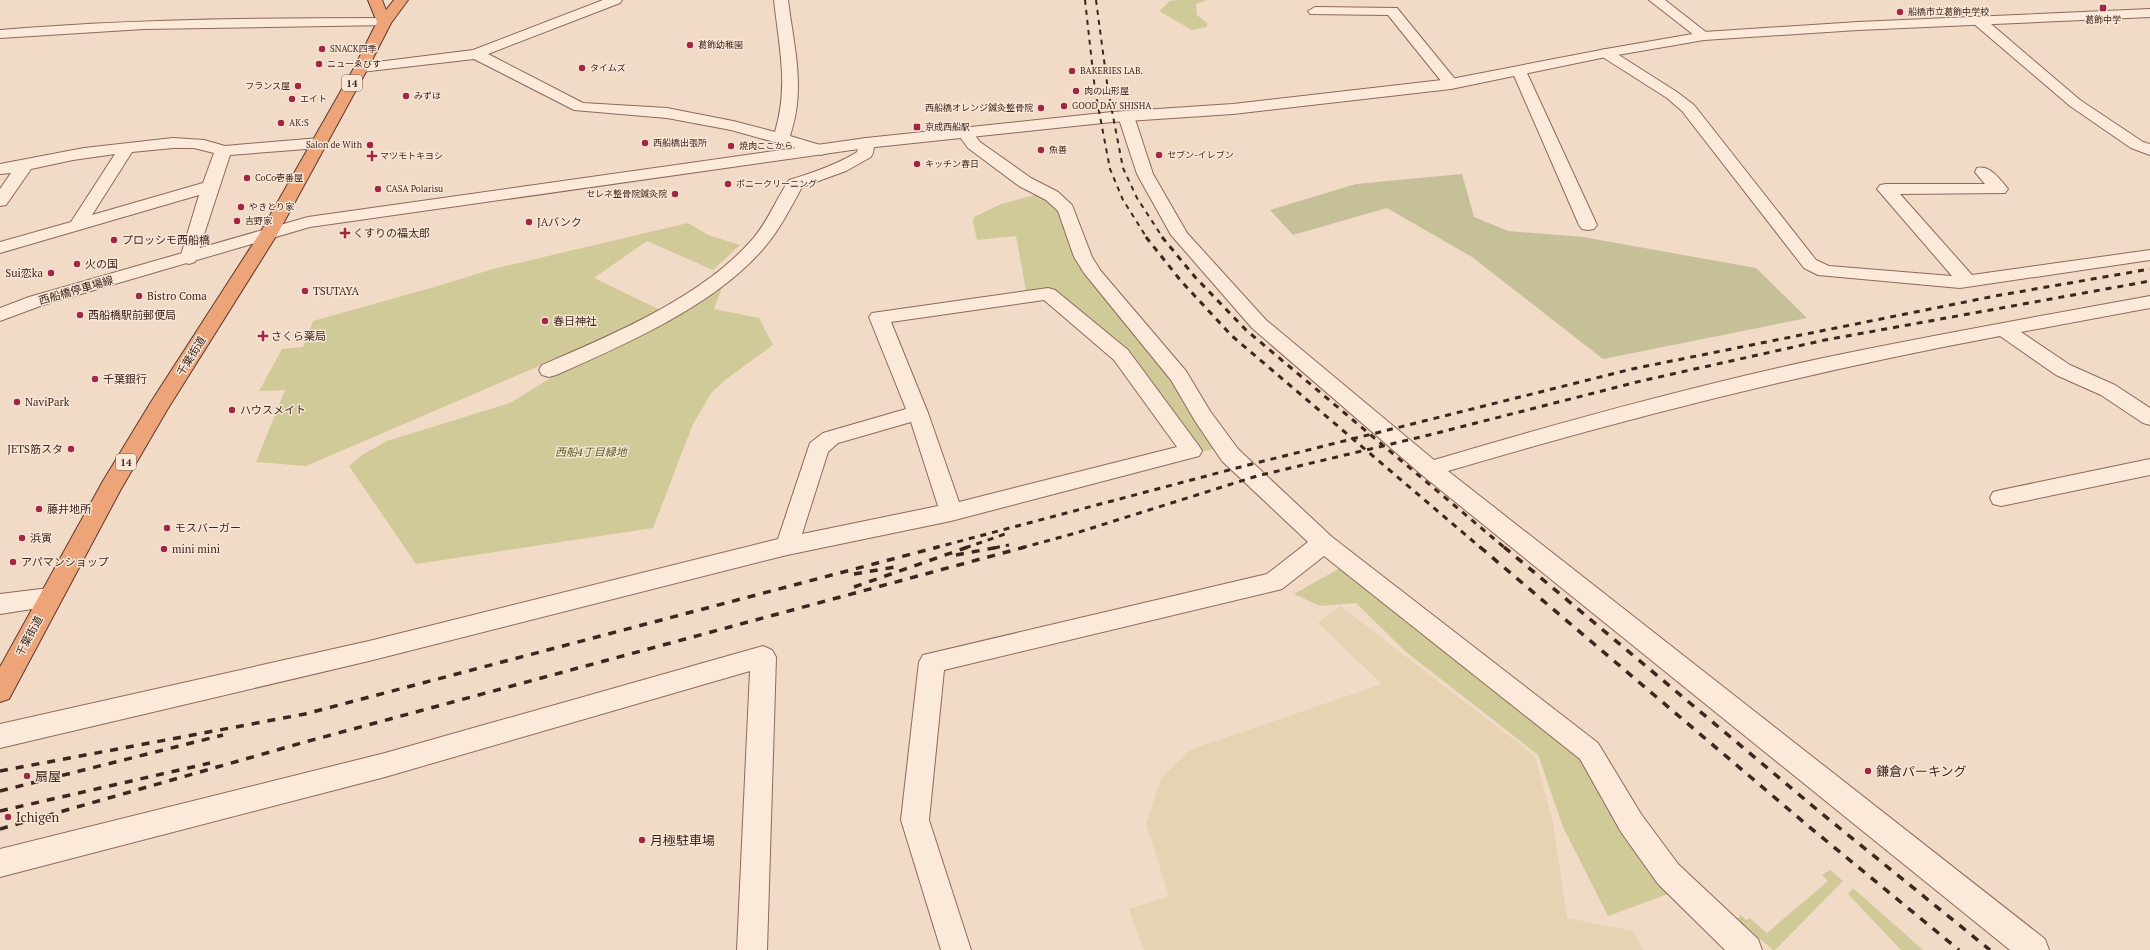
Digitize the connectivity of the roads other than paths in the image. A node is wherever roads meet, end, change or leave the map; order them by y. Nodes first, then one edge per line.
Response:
1 (375, 0) edge
2 (401, 0) edge
3 (615, 0) edge
4 (781, 0) edge
5 (1656, 0) edge
6 (1315, 11) dead end
7 (2150, 13) edge
8 (1979, 20) junction
9 (384, 22) junction
10 (0, 34) edge
11 (1704, 36) junction
12 (1606, 53) junction
13 (476, 54) junction
14 (361, 68) junction
15 (1519, 71) junction
16 (1451, 84) junction
17 (1126, 116) junction
18 (965, 133) junction
19 (781, 140) junction
20 (319, 143) junction
21 (866, 143) junction
22 (127, 148) junction
23 (821, 150) junction
24 (2150, 150) edge
25 (223, 151) junction
26 (24, 167) junction
27 (0, 169) edge
28 (1983, 172) dead end
29 (210, 186) junction
30 (0, 201) edge
31 (78, 224) junction
32 (1588, 224) dead end
33 (269, 233) junction
34 (0, 248) edge
35 (2150, 255) edge
36 (188, 258) junction
37 (1967, 281) junction
38 (2150, 302) edge
39 (0, 315) edge
40 (2003, 329) junction
41 (549, 370) dead end
42 (918, 413) junction
43 (2150, 418) edge
44 (2150, 467) edge
45 (1430, 469) junction
46 (2001, 498) dead end
47 (951, 512) junction
48 (1324, 543) junction
49 (786, 546) junction
50 (49, 598) junction
51 (0, 604) edge
52 (0, 691) edge
53 (0, 736) edge
54 (0, 863) edge
55 (752, 950) edge
56 (956, 950) edge
57 (1747, 950) edge
58 (2034, 950) edge

1 - 9 highway
2 - 9 highway, 千葉街道 / 14
3 - 13 street
4 - 19 street
5 - 11 street
6 - 16 street
7 - 8 street, 西船橋停車場線
8 - 11 street, 西船橋停車場線
8 - 24 street
9 - 10 street
9 - 14 highway, 千葉街道 / 14
11 - 12 street, 西船橋停車場線
12 - 15 street, 西船橋停車場線
12 - 37 street
13 - 14 street
13 - 19 street
14 - 20 highway, 千葉街道 / 14
15 - 16 street, 西船橋停車場線
15 - 32 street
16 - 17 street, 西船橋停車場線
17 - 18 street, 西船橋停車場線
17 - 45 street
18 - 21 street, 西船橋停車場線
18 - 48 street
19 - 23 street
20 - 25 street
20 - 33 highway, 千葉街道 / 14
21 - 23 street, 西船橋停車場線
21 - 41 street
22 - 25 street
22 - 26 street
22 - 31 street
23 - 33 street, 西船橋停車場線
25 - 29 street
26 - 27 street
26 - 30 street
28 - 37 street
29 - 31 street
29 - 36 street
31 - 34 street
33 - 36 street, 西船橋停車場線
33 - 50 highway, 千葉街道 / 14
35 - 37 street
36 - 39 street, 西船橋停車場線
38 - 40 street
40 - 43 street
40 - 45 street
42 - 47 street
42 - 47 street
42 - 49 street
44 - 46 street
45 - 58 street
47 - 49 street
48 - 56 street
48 - 57 street
49 - 53 street
50 - 51 street
50 - 52 highway, 千葉街道 / 14
54 - 55 street

